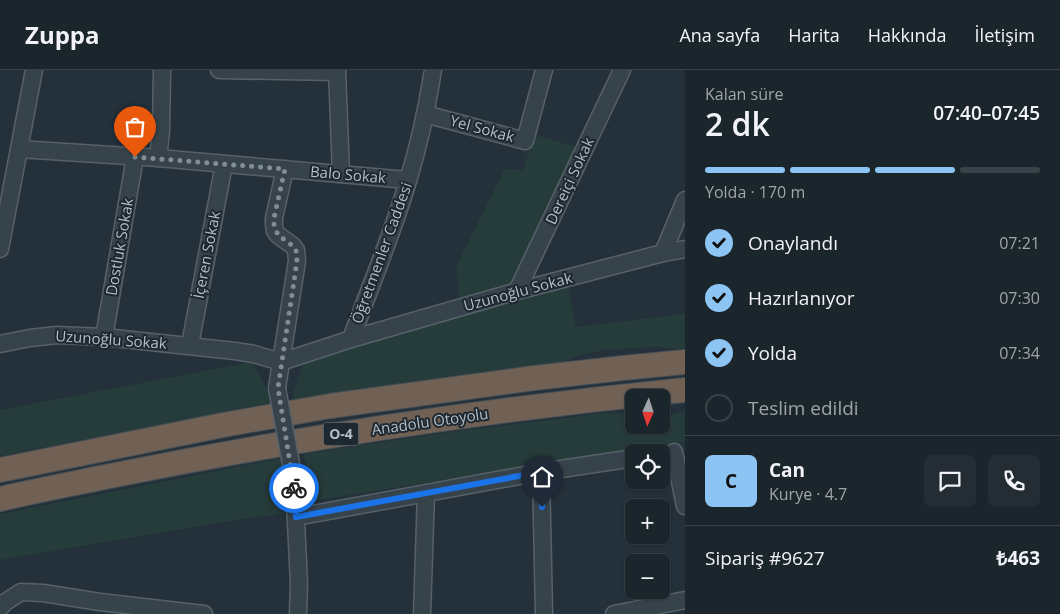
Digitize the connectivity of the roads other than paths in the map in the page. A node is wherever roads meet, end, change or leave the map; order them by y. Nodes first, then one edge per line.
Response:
1 (34, 70) edge
2 (162, 70) edge
3 (219, 70) edge
4 (433, 70) edge
5 (544, 70) edge
6 (622, 70) edge
7 (337, 71) edge
8 (426, 114) junction
9 (18, 149) junction
10 (135, 157) junction
11 (158, 158) junction
12 (224, 164) junction
13 (285, 169) junction
14 (341, 174) junction
15 (408, 180) junction
16 (685, 200) edge
17 (0, 249) edge
18 (685, 249) edge
19 (664, 253) junction
20 (517, 291) junction
21 (104, 337) junction
22 (351, 339) junction
23 (0, 344) edge
24 (190, 345) junction
25 (281, 362) junction
26 (685, 362) edge
27 (685, 390) edge
28 (674, 452) edge
29 (625, 459) edge
30 (0, 470) edge
31 (541, 472) junction
32 (426, 493) junction
33 (0, 499) edge
34 (685, 506) edge
35 (296, 517) junction
36 (685, 600) edge
37 (0, 608) edge
38 (117, 609) edge
39 (204, 614) edge
40 (298, 614) edge
41 (422, 614) edge
42 (544, 614) edge
43 (614, 614) edge

1 - 9 street
2 - 11 street
3 - 7 street
4 - 8 street, Öğretmenler Caddesi
5 - 8 street, Yel Sokak
6 - 20 street, Dereiçi Sokak
7 - 14 street
8 - 15 street, Öğretmenler Caddesi
9 - 10 street, Balo Sokak
9 - 17 street
10 - 11 street, Balo Sokak
10 - 21 street, Dostluk Sokak
11 - 12 street, Balo Sokak
12 - 13 street, Balo Sokak
12 - 24 street, İçeren Sokak
13 - 14 street, Balo Sokak
13 - 25 street
14 - 15 street, Balo Sokak
15 - 22 street, Öğretmenler Caddesi
16 - 19 street
18 - 19 street, Uzunoğlu Sokak
19 - 20 street, Uzunoğlu Sokak
20 - 22 street, Uzunoğlu Sokak
21 - 23 street, Uzunoğlu Sokak
21 - 24 street, Uzunoğlu Sokak
22 - 25 street, Öğretmenler Caddesi
24 - 25 street, Uzunoğlu Sokak
25 - 35 street, bridge
26 - 30 highway, Anadolu Otoyolu / O-4
27 - 33 highway, Anadolu Otoyolu / O-4
28 - 34 street
29 - 31 street
31 - 32 street
31 - 42 street
32 - 35 street
32 - 41 street
35 - 40 street
36 - 43 street
37 - 38 street
38 - 39 street

